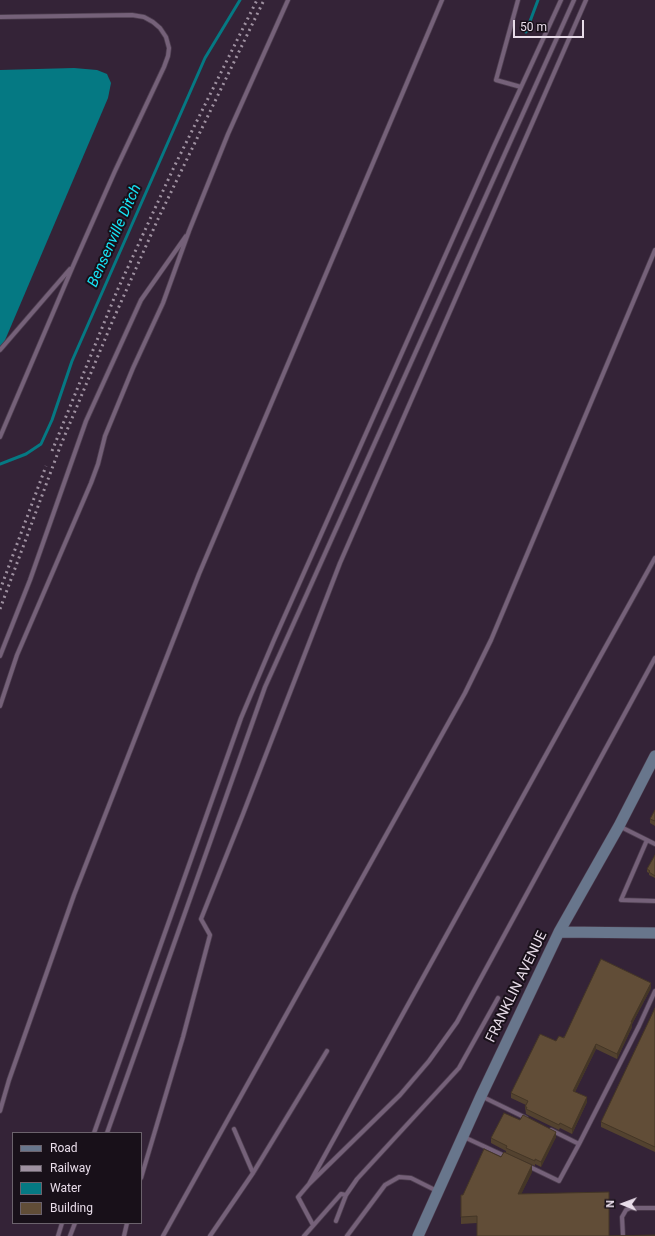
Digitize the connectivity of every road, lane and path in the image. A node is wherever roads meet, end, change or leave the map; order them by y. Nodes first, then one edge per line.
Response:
1 (288, 0) edge
2 (442, 0) edge
3 (518, 0) edge
4 (561, 0) edge
5 (574, 0) edge
6 (586, 0) edge
7 (0, 17) edge
8 (521, 87) junction
9 (189, 231) junction
10 (655, 250) edge
11 (72, 266) junction
12 (0, 350) edge
13 (0, 437) edge
14 (655, 558) edge
15 (0, 656) edge
16 (655, 658) edge
17 (0, 706) edge
18 (655, 756) edge
19 (618, 826) junction
20 (647, 840) junction
21 (655, 844) edge
22 (655, 901) edge
23 (559, 932) junction
24 (655, 933) edge
25 (655, 990) edge
26 (498, 998) dead end
27 (327, 1051) dead end
28 (481, 1096) junction
29 (0, 1111) edge
30 (530, 1120) edge
31 (544, 1127) edge
32 (234, 1129) dead end
33 (94, 1132) edge
34 (107, 1132) edge
35 (463, 1136) junction
36 (579, 1144) junction
37 (511, 1158) edge
38 (524, 1165) edge
39 (253, 1173) junction
40 (142, 1175) edge
41 (309, 1184) junction
42 (438, 1191) junction
43 (346, 1195) junction
44 (655, 1208) edge
45 (336, 1221) dead end
46 (62, 1224) edge
47 (75, 1224) edge
48 (127, 1224) edge
49 (313, 1225) junction
50 (58, 1236) edge
51 (70, 1236) edge
52 (124, 1236) edge
53 (163, 1236) edge
54 (210, 1236) edge
55 (304, 1236) edge
56 (347, 1236) edge
57 (418, 1236) edge
58 (623, 1236) edge

1 - 9 lane
2 - 29 lane
3 - 8 lane
4 - 8 lane
5 - 34 lane
6 - 40 lane
7 - 11 lane
8 - 33 lane
9 - 15 lane
9 - 17 lane
10 - 53 lane
11 - 12 lane
11 - 13 lane
14 - 41 lane
16 - 41 lane
18 - 19 main road, FRANKLIN AVENUE
19 - 20 lane
19 - 23 main road, FRANKLIN AVENUE
20 - 21 lane
20 - 22 lane
23 - 24 main road
23 - 28 main road, FRANKLIN AVENUE
25 - 36 lane
26 - 43 lane
27 - 39 lane
28 - 30 lane
28 - 35 main road, FRANKLIN AVENUE
31 - 36 lane
32 - 39 lane
35 - 37 lane
35 - 42 main road, FRANKLIN AVENUE
36 - 38 lane
39 - 54 lane
41 - 49 lane
42 - 56 lane
42 - 57 main road, FRANKLIN AVENUE
43 - 45 lane
43 - 49 lane
44 - 58 lane
46 - 50 lane
47 - 51 lane
48 - 52 lane
49 - 55 lane

